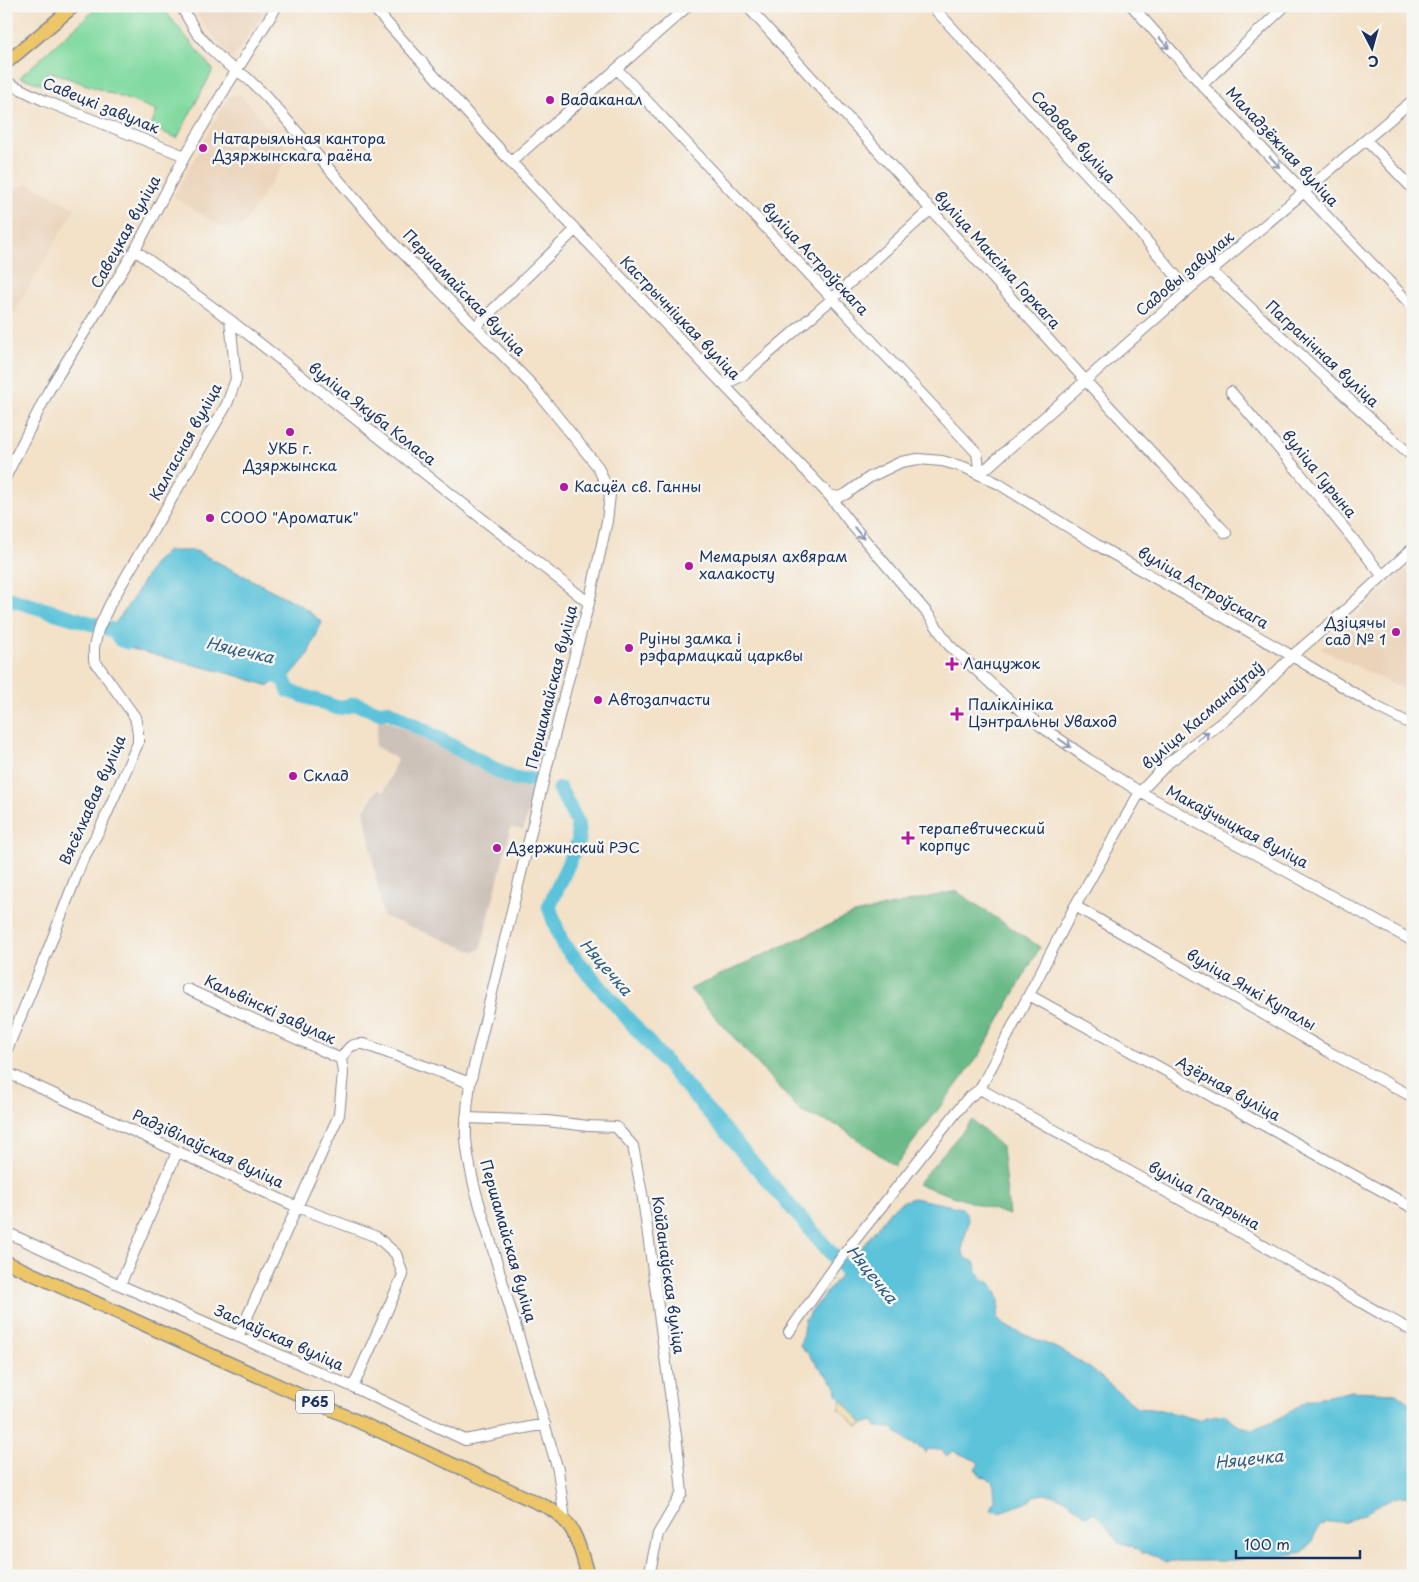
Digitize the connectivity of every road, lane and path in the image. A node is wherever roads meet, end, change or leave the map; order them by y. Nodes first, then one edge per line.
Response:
1 (74, 6) edge
2 (181, 6) edge
3 (277, 6) edge
4 (372, 6) edge
5 (688, 6) edge
6 (747, 6) edge
7 (932, 6) edge
8 (1132, 6) edge
9 (1285, 6) edge
10 (6, 63) edge
11 (617, 69) junction
12 (236, 71) junction
13 (6, 82) edge
14 (1202, 84) junction
15 (1413, 100) edge
16 (1366, 140) junction
17 (185, 156) junction
18 (511, 162) junction
19 (1413, 190) edge
20 (1304, 193) junction
21 (931, 209) junction
22 (575, 230) junction
23 (135, 250) junction
24 (1211, 271) junction
25 (1188, 290) junction
26 (832, 299) junction
27 (1413, 307) edge
28 (230, 320) junction
29 (475, 327) junction
30 (1086, 380) junction
31 (724, 385) junction
32 (1231, 392) dead end
33 (1413, 457) edge
34 (980, 474) junction
35 (6, 476) edge
36 (829, 495) junction
37 (161, 518) joint
38 (1226, 533) dead end
39 (1413, 548) edge
40 (1382, 575) junction
41 (589, 603) junction
42 (960, 656) joint
43 (1292, 656) junction
44 (1413, 725) edge
45 (1140, 792) junction
46 (1075, 906) junction
47 (1413, 941) edge
48 (187, 989) dead end
49 (1029, 995) junction
50 (6, 1052) edge
51 (341, 1059) junction
52 (6, 1072) edge
53 (470, 1083) junction
54 (980, 1089) junction
55 (1413, 1097) edge
56 (466, 1118) junction
57 (177, 1152) junction
58 (297, 1207) junction
59 (1413, 1208) edge
60 (6, 1232) edge
61 (6, 1262) edge
62 (120, 1285) junction
63 (1413, 1331) edge
64 (789, 1332) dead end
65 (238, 1337) junction
66 (353, 1387) junction
67 (545, 1424) junction
68 (565, 1520) junction
69 (588, 1576) edge
70 (649, 1576) edge

1 - 10 main road
2 - 12 street, Першамайская вуліца
3 - 12 street, Савецкая вуліца
4 - 18 street, Кастрычніцкая вуліца
5 - 11 street
6 - 21 street, вуліца Максіма Горкага
7 - 25 street, Садовая вуліца
8 -> 14 street, Маладзёжная вуліца
9 - 14 street
11 - 18 street
11 - 26 street, вуліца Астроўскага
12 - 17 street, Савецкая вуліца
12 - 29 street, Першамайская вуліца
13 - 17 street, Савецкі завулак
14 -> 20 street, Маладзёжная вуліца
15 - 16 street, Садовы завулак
16 - 19 street
16 - 20 street, Садовы завулак
17 - 23 street, Савецкая вуліца
18 - 22 street, Кастрычніцкая вуліца
20 - 24 street, Садовы завулак
20 - 27 street, Маладзёжная вуліца
21 - 26 street
21 - 30 street, вуліца Максіма Горкага
22 - 29 street
22 - 31 street, Кастрычніцкая вуліца
23 - 28 street, вуліца Якуба Коласа
23 - 35 street, Савецкая вуліца
24 - 25 street, Садовы завулак
24 - 33 street, Пагранічная вуліца
25 - 30 street, Садовы завулак
26 - 31 street
26 - 34 street, вуліца Астроўскага
28 - 37 street, Калгасная вуліца
28 - 41 street, вуліца Якуба Коласа
29 - 41 street, Першамайская вуліца
30 - 34 street, Садовы завулак
30 - 38 street, вуліца Максіма Горкага
31 - 36 street, Кастрычніцкая вуліца
32 - 40 street, вуліца Гурына
34 - 36 street, вуліца Астроўскага
34 - 43 street, вуліца Астроўскага
36 -> 42 street, Кастрычніцкая вуліца
37 - 50 street, Вясёлкавая вуліца
39 - 40 street, вуліца Касманаўтаў
40 - 43 street, вуліца Касманаўтаў
41 - 53 street, Першамайская вуліца
42 -> 45 street, Макаўчыцкая вуліца
43 - 44 street, вуліца Астроўскага
45 -> 43 street, вуліца Касманаўтаў
45 - 46 street, вуліца Касманаўтаў
45 - 47 street, Макаўчыцкая вуліца
46 - 49 street, вуліца Касманаўтаў
46 - 55 street, вуліца Янкі Купалы
48 - 51 street, Кальвінскі завулак
49 - 54 street, вуліца Касманаўтаў
49 - 59 street, Азёрная вуліца
51 - 53 street
51 - 58 street
52 - 57 street, Радзівілаўская вуліца
53 - 56 street, Першамайская вуліца
54 - 63 street, вуліца Гагарына
54 - 64 street
56 - 67 street, Першамайская вуліца
56 - 70 street, Койданаўская вуліца
57 - 58 street, Радзівілаўская вуліца
57 - 62 street
58 - 65 street
58 - 66 street, Радзівілаўская вуліца
60 - 62 street, Заслаўская вуліца
61 - 68 main road, Р65
62 - 65 street, Заслаўская вуліца
65 - 66 street, Заслаўская вуліца
66 - 67 street, Заслаўская вуліца
67 - 68 street, Першамайская вуліца
68 - 69 main road, Р65

